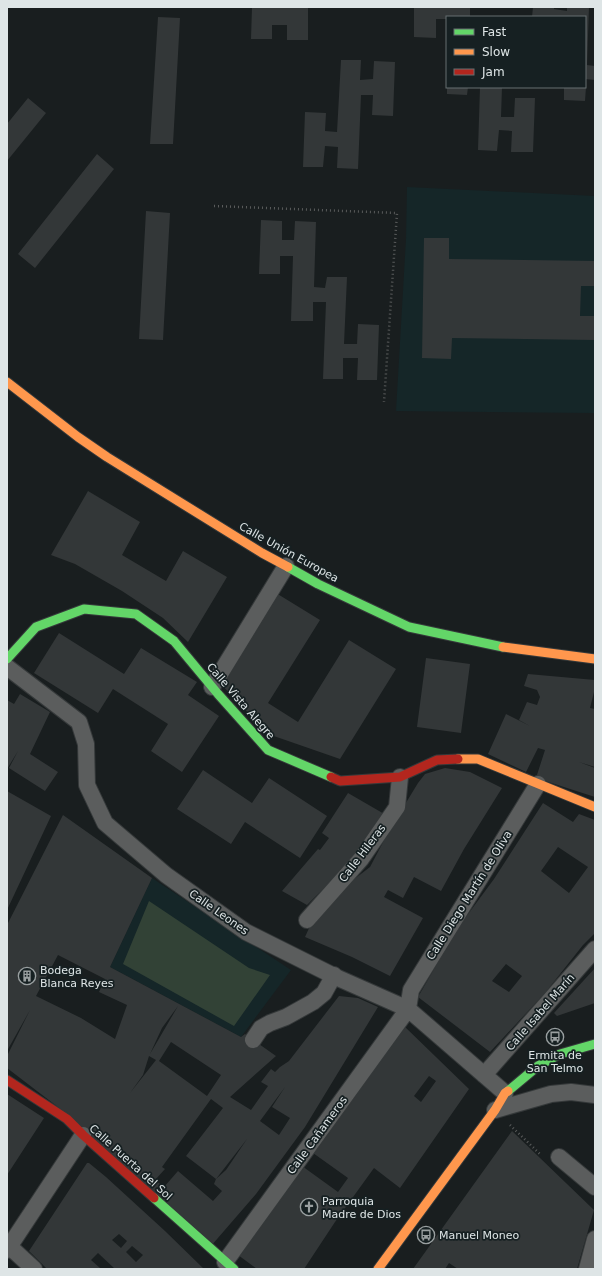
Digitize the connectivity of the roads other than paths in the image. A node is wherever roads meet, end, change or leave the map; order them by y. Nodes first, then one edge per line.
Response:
1 (7, 382) edge
2 (286, 566) junction
3 (7, 659) edge
4 (595, 659) edge
5 (7, 667) edge
6 (212, 686) junction
7 (400, 777) junction
8 (538, 784) junction
9 (595, 807) edge
10 (307, 920) dead end
11 (595, 949) edge
12 (334, 975) junction
13 (408, 1009) junction
14 (253, 1040) dead end
15 (591, 1042) edge
16 (484, 1074) junction
17 (7, 1080) edge
18 (505, 1092) junction
19 (595, 1095) edge
20 (495, 1110) junction
21 (83, 1135) junction
22 (559, 1157) road end
23 (595, 1187) edge
24 (595, 1239) edge
25 (8, 1248) edge
26 (230, 1265) edge
27 (34, 1269) edge
28 (378, 1269) edge
29 (587, 1269) edge

1 - 2 street, Calle Unión Europea
2 - 4 street, Calle Unión Europea
2 - 6 street
3 - 6 street, Calle Vista Alegre
5 - 12 street, Calle Leones
6 - 7 street, Calle Vista Alegre
7 - 8 street, Calle Vista Alegre
7 - 10 street, Calle Hileras
8 - 9 street, Calle Vista Alegre
8 - 13 street, Calle Diego Martín de Oliva
11 - 16 street, Calle Isabel Marín
12 - 13 street, Calle Leones
12 - 14 street
13 - 16 street, Calle Leones
13 - 26 street, Calle Cañameros
15 - 18 street
16 - 18 street, Calle Leones
17 - 21 street, Calle Puerta del Sol
18 - 20 street
19 - 20 street
20 - 28 street
21 - 25 street
21 - 26 street, Calle Puerta del Sol
22 - 23 street
24 - 29 street
25 - 27 street

